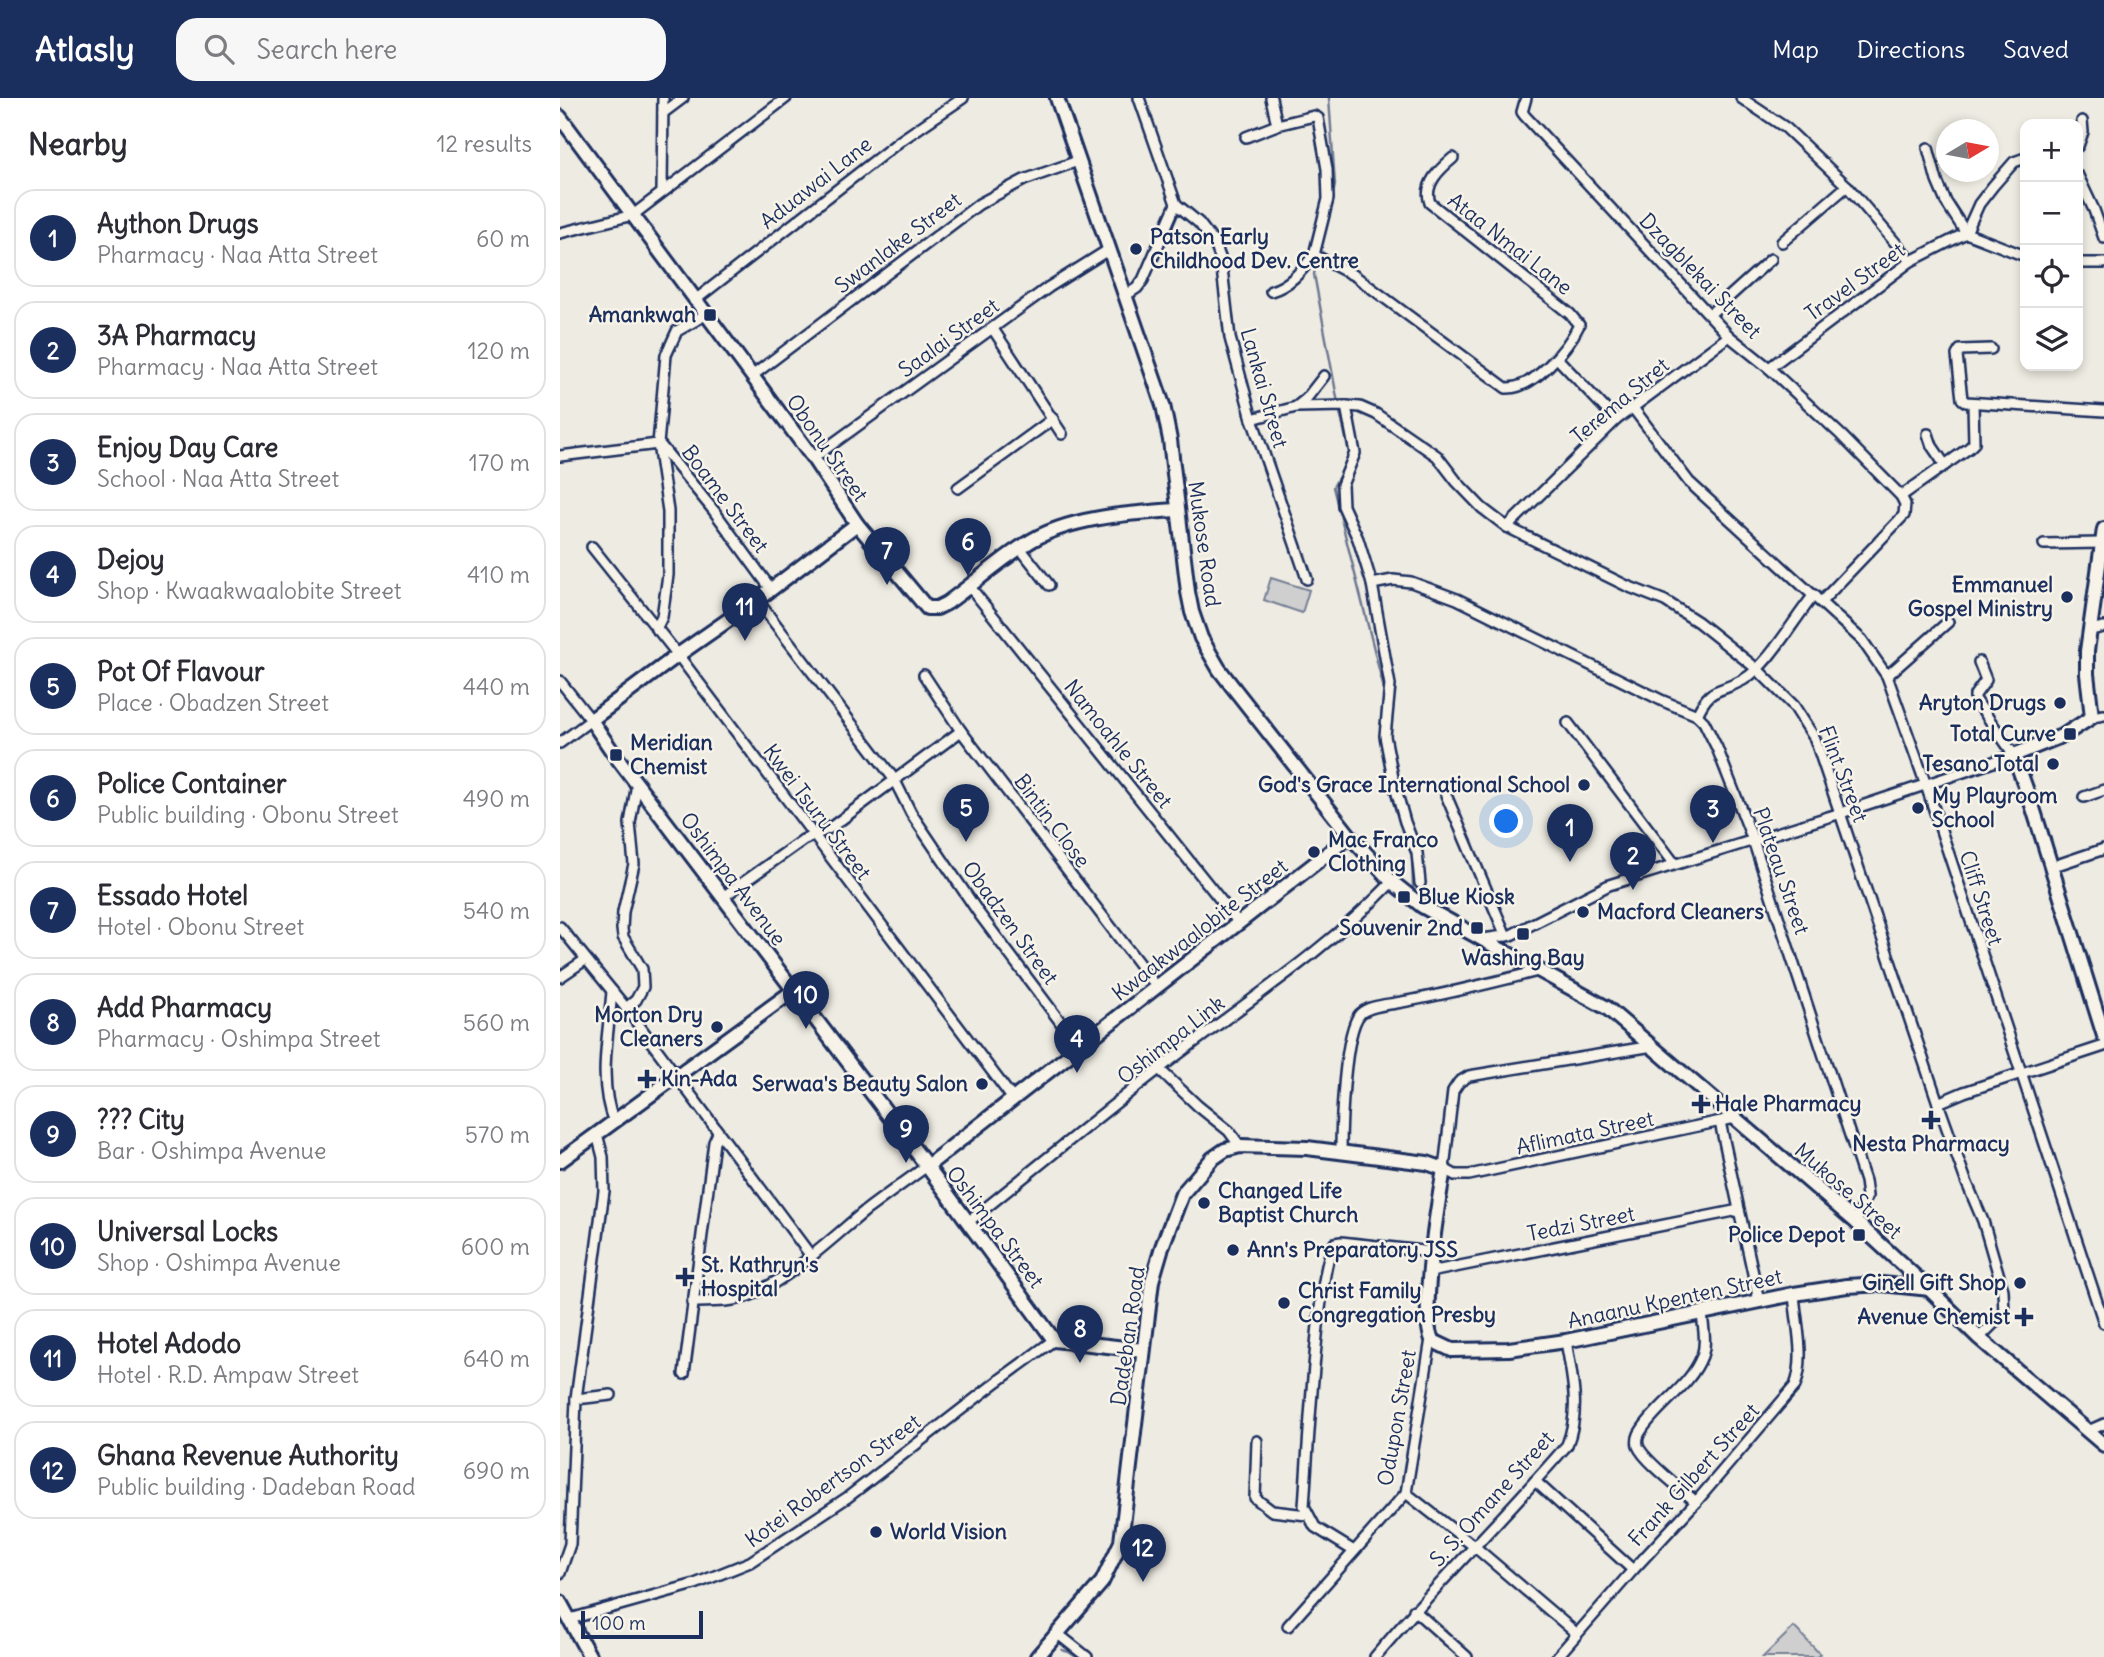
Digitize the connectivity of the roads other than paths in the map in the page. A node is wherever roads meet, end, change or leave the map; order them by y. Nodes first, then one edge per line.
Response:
1 (663, 98) edge
2 (683, 98) edge
3 (786, 98) edge
4 (963, 98) edge
5 (1057, 98) edge
6 (1139, 98) edge
7 (1271, 98) edge
8 (1526, 98) edge
9 (1741, 98) edge
10 (663, 113) junction
11 (560, 117) edge
12 (1277, 125) junction
13 (1246, 137) dead end
14 (1928, 148) dead end
15 (1453, 158) dead end
16 (2020, 160) edge
17 (1078, 161) junction
18 (2081, 182) edge
19 (1847, 186) junction
20 (662, 192) junction
21 (1175, 205) junction
22 (633, 215) junction
23 (560, 233) edge
24 (1966, 233) junction
25 (2104, 238) edge
26 (1782, 242) dead end
27 (1108, 250) junction
28 (2020, 254) edge
29 (1315, 255) junction
30 (1771, 259) dead end
31 (1911, 261) junction
32 (2083, 263) edge
33 (2104, 263) edge
34 (1271, 291) dead end
35 (1125, 296) junction
36 (694, 301) junction
37 (1710, 314) junction
38 (705, 315) junction
39 (993, 328) junction
40 (1729, 336) junction
41 (1991, 349) dead end
42 (1557, 358) junction
43 (1769, 368) junction
44 (752, 376) junction
45 (1324, 376) dead end
46 (1973, 404) junction
47 (1346, 406) junction
48 (1296, 407) junction
49 (1633, 408) junction
50 (2104, 411) edge
51 (1053, 419) junction
52 (1252, 419) junction
53 (1616, 420) junction
54 (1062, 433) dead end
55 (1928, 434) dead end
56 (658, 444) junction
57 (560, 456) edge
58 (813, 458) junction
59 (1945, 465) junction
60 (958, 488) dead end
61 (1901, 496) junction
62 (1178, 510) junction
63 (857, 524) junction
64 (1507, 527) junction
65 (2104, 529) edge
66 (2101, 543) junction
67 (2044, 544) dead end
68 (592, 547) dead end
69 (1020, 548) junction
70 (1307, 579) dead end
71 (1373, 584) junction
72 (1049, 585) dead end
73 (970, 587) junction
74 (771, 589) junction
75 (1817, 599) junction
76 (757, 600) junction
77 (1948, 622) dead end
78 (2104, 627) edge
79 (656, 629) junction
80 (2090, 630) junction
81 (678, 655) junction
82 (1979, 662) dead end
83 (1757, 669) junction
84 (924, 675) dead end
85 (1887, 676) junction
86 (560, 681) edge
87 (1697, 715) junction
88 (2098, 716) edge
89 (591, 720) junction
90 (1568, 723) dead end
91 (961, 732) junction
92 (560, 743) edge
93 (2014, 755) junction
94 (894, 779) junction
95 (636, 784) junction
96 (1926, 785) junction
97 (2104, 790) edge
98 (1446, 795) dead end
99 (2084, 797) dead end
100 (1841, 813) junction
101 (812, 836) junction
102 (1350, 836) junction
103 (1753, 840) junction
104 (2104, 849) edge
105 (1674, 863) junction
106 (2051, 867) junction
107 (1391, 882) junction
108 (1420, 883) dead end
109 (723, 897) junction
110 (1239, 923) junction
111 (560, 927) edge
112 (1506, 936) junction
113 (1483, 939) junction
114 (585, 960) junction
115 (1538, 971) junction
116 (560, 977) edge
117 (1156, 986) junction
118 (612, 991) junction
119 (793, 991) junction
120 (626, 1008) junction
121 (2104, 1036) edge
122 (1653, 1046) junction
123 (2104, 1046) edge
124 (1080, 1048) junction
125 (1159, 1069) junction
126 (2021, 1073) junction
127 (676, 1077) junction
128 (1013, 1099) junction
129 (1938, 1103) junction
130 (1735, 1118) junction
131 (614, 1122) junction
132 (1720, 1122) junction
133 (718, 1133) junction
134 (597, 1134) junction
135 (1240, 1146) junction
136 (1341, 1152) junction
137 (560, 1161) edge
138 (926, 1166) junction
139 (1444, 1168) junction
140 (1739, 1210) junction
141 (968, 1222) junction
142 (1856, 1222) junction
143 (1432, 1252) junction
144 (811, 1256) junction
145 (1430, 1272) junction
146 (1930, 1290) junction
147 (1794, 1294) junction
148 (1759, 1301) junction
149 (692, 1302) junction
150 (1702, 1313) junction
151 (2104, 1323) edge
152 (1979, 1338) junction
153 (1431, 1339) junction
154 (1055, 1340) junction
155 (1566, 1341) junction
156 (1143, 1350) junction
157 (684, 1374) dead end
158 (611, 1395) dead end
159 (576, 1399) junction
160 (2104, 1424) edge
161 (2088, 1431) junction
162 (1257, 1441) dead end
163 (2104, 1445) edge
164 (1535, 1481) junction
165 (1406, 1493) junction
166 (1696, 1502) junction
167 (1307, 1515) junction
168 (1475, 1547) junction
169 (1353, 1551) junction
170 (1633, 1570) junction
171 (560, 1573) edge
172 (560, 1602) edge
173 (1414, 1611) junction
174 (570, 1619) junction
175 (1288, 1626) dead end
176 (1576, 1633) junction
177 (1058, 1634) junction
178 (590, 1657) edge
179 (1037, 1657) edge
180 (1087, 1657) edge
181 (1375, 1657) edge
182 (1467, 1657) edge
183 (1556, 1657) edge

1 - 10 street
2 - 10 street
3 - 20 street
4 - 36 street, Aduawai Lane
5 - 17 street, Mukose Road
6 - 21 street
7 - 12 street
8 - 37 street, Dzagblekai Street
9 - 19 street
10 - 20 street
11 - 22 street, Obonu Street
12 - 13 street
12 - 29 street
14 - 24 street
15 - 42 street, Ataa Nmai Lane
16 - 24 street
17 - 27 street, Mukose Road
17 - 44 street, Swanlake Street
18 - 25 street
19 - 26 street
19 - 31 street
20 - 22 street
21 - 35 street
21 - 52 street, Lankai Street
22 - 23 street
22 - 36 street, Obonu Street
24 - 28 street
24 - 31 street, Travel Street
27 - 35 street, Mukose Road
27 - 39 street, Saalai Street
29 - 34 street
29 - 42 street, Ataa Nmai Lane
30 - 37 street
31 - 43 street, Travel Street
32 - 33 street
35 - 62 street, Mukose Road
36 - 38 street, Obonu Street
37 - 40 street, Dzagblekai Street
38 - 44 street, Obonu Street
38 - 56 street
39 - 51 street
39 - 58 street, Saalai Street
40 - 43 street, Dzagblekai Street
40 - 49 street, Terema Stret
41 - 46 street
42 - 53 street
43 - 61 street, Dzagblekai Street
44 - 58 street, Obonu Street
45 - 48 street
46 - 50 street
46 - 59 street
47 - 48 street, Flint Street
47 - 64 street, Flint Street
47 - 71 street
48 - 52 street, Flint Street
49 - 53 street, Terema Stret
49 - 75 street, Cliff Street
51 - 54 street
51 - 60 street
52 - 70 street, Lankai Street
53 - 64 street, Terema Stret
55 - 59 street
56 - 57 street, Boame Street
56 - 74 street, Boame Street
56 - 79 street
58 - 63 street, Obonu Street
59 - 61 street
61 - 75 street
62 - 69 street, Obonu Street
62 - 102 street, Mukose Road
63 - 73 street, Obonu Street
63 - 74 street
64 - 83 street, Flint Street
65 - 66 street
66 - 67 street
66 - 80 street
68 - 79 street, Kwei Tsuru Street
69 - 72 street
69 - 73 street, Obonu Street
71 - 87 street
71 - 108 street
73 - 110 street, Namoahle Street
74 - 76 street
75 - 83 street
75 - 85 street, Cliff Street
76 - 81 street
76 - 94 street, Obadzen Street
77 - 85 street
78 - 80 street
79 - 81 street, Kwei Tsuru Street
80 - 88 street
81 - 89 street
81 - 101 street, Kwei Tsuru Street
82 - 93 street
83 - 87 street
83 - 100 street, Flint Street
84 - 91 street, Bintin Close
85 - 96 street, Cliff Street
86 - 89 street, Oshimpa Avenue
87 - 103 street, Plateau Street
88 - 93 street
89 - 92 street
89 - 95 street, Oshimpa Avenue
90 - 105 street
91 - 94 street
91 - 117 street, Bintin Close
93 - 96 street
93 - 106 street
94 - 101 street
94 - 124 street, Obadzen Street
95 - 109 street, Oshimpa Avenue
95 - 120 street
96 - 100 street
96 - 126 street, Cliff Street
97 - 99 street
98 - 112 street
100 - 103 street
100 - 129 street, Flint Street
101 - 109 street
101 - 128 street, Kwei Tsuru Street
102 - 107 street, Mukose Road
102 - 110 street, Kwaakwaalobite Street
103 - 105 street
103 - 142 street, Plateau Street
104 - 106 street
105 - 112 street
106 - 121 street
107 - 113 street, Mukose Road
107 - 125 street, Oshimpa Link
109 - 119 street, Oshimpa Avenue
110 - 117 street, Kwaakwaalobite Street
111 - 114 street
112 - 113 street
113 - 115 street, Mukose Street
114 - 116 street
114 - 118 street
115 - 122 street, Mukose Street
115 - 136 street
117 - 124 street, Kwaakwaalobite Street
118 - 120 street
118 - 131 street
119 - 127 street
119 - 138 street, Oshimpa Avenue
120 - 127 street
122 - 130 street, Mukose Street
122 - 139 street, Odupon Street
123 - 126 street
124 - 128 street, Kwaakwaalobite Street
125 - 135 street
125 - 141 street, Oshimpa Link
126 - 129 street
126 - 151 street, Cliff Street
127 - 131 street
127 - 133 street
128 - 138 street, Kwaakwaalobite Street
129 - 152 street, Flint Street
130 - 132 street, Aflimata Street
130 - 142 street, Mukose Street
131 - 134 street
132 - 139 street, Aflimata Street
132 - 140 street
133 - 144 street
133 - 149 street
134 - 137 street
134 - 159 street
135 - 136 street, Dadeban Road
135 - 156 street, Dadeban Road
136 - 139 street, Dadeban Road
138 - 141 street, Oshimpa Street
138 - 144 street, Kwaakwaalobite Street
139 - 143 street, Odupon Street
140 - 145 street, Tedzi Street
140 - 148 street
141 - 154 street, Oshimpa Street
142 - 146 street, Mukose Street
143 - 145 street, Odupon Street
143 - 167 street
144 - 149 street, Kwaakwaalobite Street
145 - 153 street, Odupon Street
146 - 147 street, Anaanu Kpenten Street
146 - 152 street, Mukose Street
147 - 148 street, Anaanu Kpenten Street
147 - 166 street, Frank Gilbert Street
148 - 150 street, Anaanu Kpenten Street
149 - 157 street
150 - 155 street, Anaanu Kpenten Street
150 - 166 street
152 - 161 street, Mukose Street
153 - 155 street, Anaanu Kpenten Street
153 - 165 street, Odupon Street
154 - 156 street
154 - 174 street, Kotei Robertson Street
155 - 164 street, S. S. Omane Street
156 - 177 street, Dadeban Road
158 - 159 street
159 - 171 street
160 - 161 street
161 - 163 street, Mukose Street
162 - 167 street
164 - 168 street, S. S. Omane Street
164 - 170 street
165 - 168 street
165 - 169 street, Odupon Street
166 - 170 street, Frank Gilbert Street
167 - 169 street
168 - 173 street, S. S. Omane Street
168 - 176 street
169 - 175 street, Odupon Street
170 - 176 street, Frank Gilbert Street
172 - 174 street
173 - 181 street, S. S. Omane Street
173 - 182 street
174 - 178 street
176 - 183 street, Frank Gilbert Street
177 - 179 street, Dadeban Road
177 - 180 street

